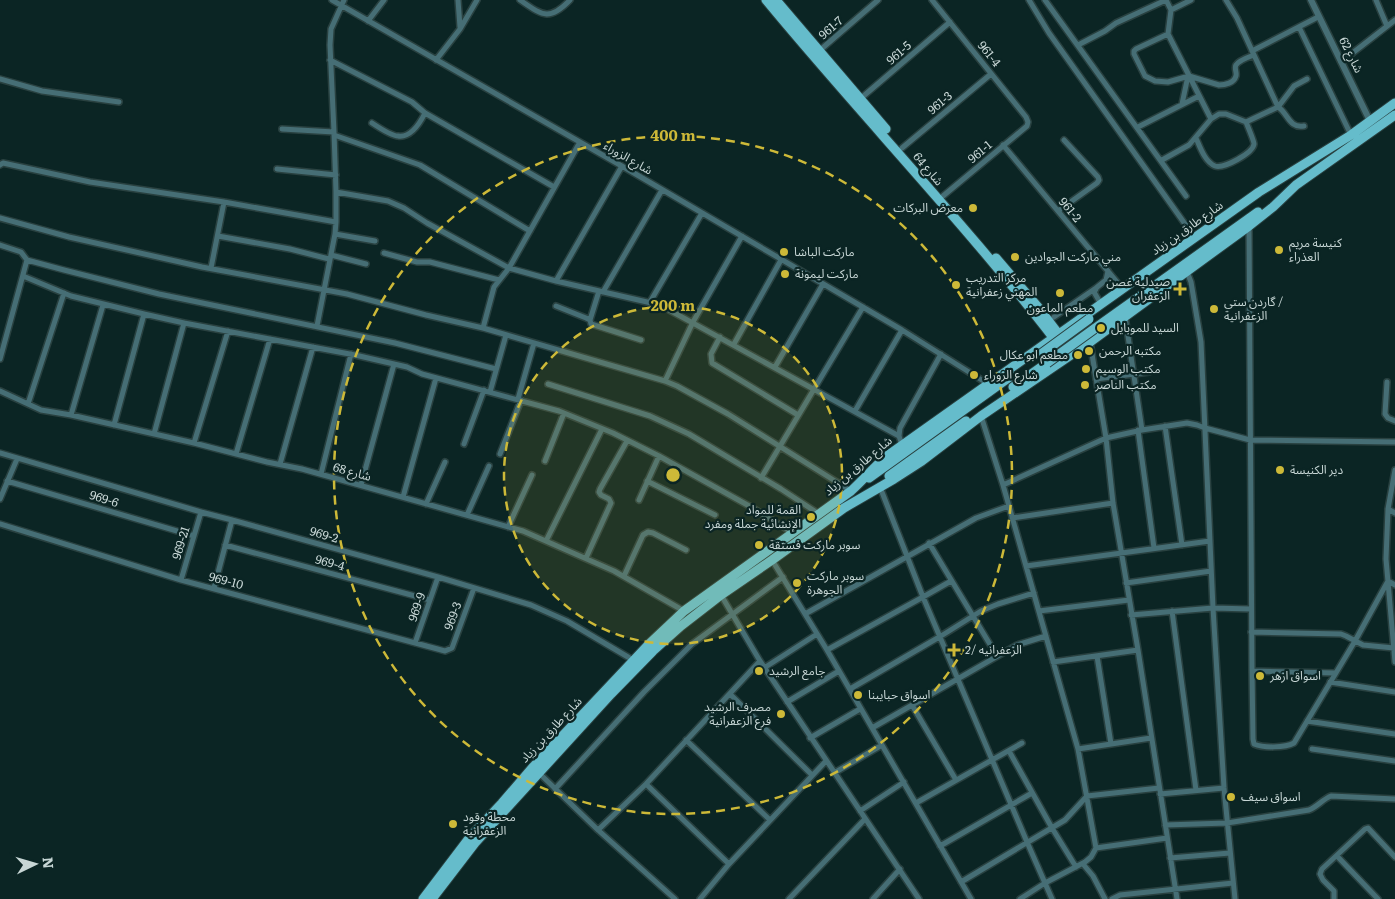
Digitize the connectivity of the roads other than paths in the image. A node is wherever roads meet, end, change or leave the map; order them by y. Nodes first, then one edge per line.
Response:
1 (332, 0) edge
2 (384, 0) edge
3 (458, 0) edge
4 (477, 0) edge
5 (520, 0) edge
6 (528, 0) edge
7 (570, 0) edge
8 (766, 0) edge
9 (878, 0) edge
10 (932, 0) edge
11 (1029, 0) edge
12 (1045, 0) edge
13 (1166, 0) edge
14 (1191, 0) edge
15 (1226, 0) edge
16 (1311, 0) edge
17 (1376, 0) edge
18 (779, 1) edge
19 (343, 3) edge
20 (1171, 10) junction
21 (536, 11) junction
22 (1318, 17) junction
23 (1395, 20) edge
24 (368, 21) junction
25 (950, 22) junction
26 (1388, 26) junction
27 (1299, 27) junction
28 (460, 29) junction
29 (1168, 34) junction
30 (1078, 45) junction
31 (819, 51) junction
32 (1253, 53) junction
33 (330, 60) junction
34 (436, 60) junction
35 (1341, 62) junction
36 (991, 74) junction
37 (1189, 76) junction
38 (0, 79) edge
39 (1307, 80) dead end
40 (1199, 96) junction
41 (860, 99) junction
42 (119, 102) dead end
43 (1395, 103) edge
44 (1182, 104) junction
45 (1278, 107) junction
46 (426, 113) junction
47 (1395, 115) edge
48 (1211, 119) junction
49 (1370, 121) junction
50 (1028, 122) joint
51 (1246, 122) junction
52 (372, 123) dead end
53 (1304, 126) dead end
54 (1138, 127) junction
55 (282, 129) dead end
56 (334, 134) junction
57 (1351, 135) junction
58 (1196, 138) junction
59 (1064, 140) dead end
60 (580, 142) junction
61 (1003, 146) junction
62 (902, 148) junction
63 (1162, 160) junction
64 (0, 165) edge
65 (622, 166) junction
66 (1299, 168) junction
67 (277, 169) dead end
68 (336, 175) junction
69 (1296, 185) junction
70 (554, 187) junction
71 (662, 190) junction
72 (336, 192) junction
73 (943, 196) junction
74 (1186, 196) dead end
75 (224, 202) junction
76 (1058, 211) junction
77 (702, 213) junction
78 (0, 218) edge
79 (336, 222) junction
80 (1250, 226) junction
81 (530, 231) junction
82 (335, 234) junction
83 (218, 236) junction
84 (742, 236) junction
85 (1195, 238) junction
86 (376, 242) dead end
87 (0, 245) edge
88 (384, 253) dead end
89 (330, 257) junction
90 (27, 260) junction
91 (781, 260) junction
92 (366, 264) dead end
93 (211, 268) junction
94 (509, 268) junction
95 (1108, 271) junction
96 (1187, 272) junction
97 (22, 276) junction
98 (499, 280) junction
99 (556, 281) junction
100 (824, 284) junction
101 (1096, 288) junction
102 (1122, 288) junction
103 (324, 290) junction
104 (601, 292) junction
105 (64, 293) junction
106 (650, 302) junction
107 (1101, 304) junction
108 (103, 305) junction
109 (556, 306) dead end
110 (863, 307) junction
111 (144, 314) junction
112 (1125, 316) junction
113 (1054, 317) dead end
114 (590, 320) junction
115 (693, 322) junction
116 (184, 323) junction
117 (316, 326) junction
118 (483, 328) junction
119 (902, 330) junction
120 (228, 331) junction
121 (506, 335) junction
122 (1056, 336) junction
123 (720, 337) junction
124 (270, 339) junction
125 (642, 340) dead end
126 (1090, 342) junction
127 (534, 343) junction
128 (734, 344) junction
129 (312, 347) junction
130 (351, 354) junction
131 (942, 354) junction
132 (1070, 355) junction
133 (0, 359) edge
134 (394, 364) junction
135 (775, 367) junction
136 (496, 369) junction
137 (1149, 372) dead end
138 (1134, 374) junction
139 (436, 378) junction
140 (1096, 379) junction
141 (664, 381) junction
142 (1387, 382) dead end
143 (548, 384) dead end
144 (988, 384) junction
145 (815, 389) junction
146 (0, 391) edge
147 (487, 391) junction
148 (519, 400) junction
149 (28, 404) junction
150 (855, 411) junction
151 (564, 413) junction
152 (71, 415) junction
153 (798, 416) junction
154 (981, 416) junction
155 (1395, 421) edge
156 (114, 424) junction
157 (1165, 426) junction
158 (1205, 428) junction
159 (602, 429) junction
160 (1140, 430) junction
161 (154, 434) junction
162 (1106, 438) junction
163 (901, 440) junction
164 (1250, 440) junction
165 (628, 441) junction
166 (1395, 442) edge
167 (194, 443) junction
168 (464, 444) dead end
169 (780, 447) junction
170 (0, 453) edge
171 (236, 454) junction
172 (500, 454) dead end
173 (659, 456) junction
174 (17, 459) junction
175 (545, 460) dead end
176 (445, 462) dead end
177 (280, 464) junction
178 (489, 466) dead end
179 (1395, 470) edge
180 (321, 474) junction
181 (532, 475) dead end
182 (1394, 477) edge
183 (761, 478) junction
184 (7, 481) junction
185 (648, 481) junction
186 (361, 485) junction
187 (1003, 485) junction
188 (880, 488) junction
189 (852, 491) junction
190 (403, 497) junction
191 (0, 499) edge
192 (639, 500) dead end
193 (1113, 503) junction
194 (426, 504) junction
195 (1009, 506) junction
196 (844, 508) junction
197 (1388, 509) junction
198 (201, 512) junction
199 (1395, 513) edge
200 (819, 514) junction
201 (467, 515) junction
202 (715, 515) dead end
203 (1012, 518) junction
204 (232, 520) junction
205 (0, 524) edge
206 (508, 526) junction
207 (793, 533) junction
208 (194, 536) junction
209 (546, 541) junction
210 (1210, 541) junction
211 (929, 543) junction
212 (225, 545) junction
213 (1182, 545) junction
214 (1154, 548) junction
215 (686, 550) dead end
216 (1121, 553) junction
217 (908, 556) junction
218 (586, 558) junction
219 (772, 560) junction
220 (1026, 566) junction
221 (1211, 571) junction
222 (624, 576) junction
223 (438, 577) junction
224 (782, 577) junction
225 (181, 580) junction
226 (950, 581) junction
227 (1388, 582) junction
228 (1126, 583) junction
229 (1395, 585) edge
230 (214, 588) junction
231 (474, 588) junction
232 (1034, 593) junction
233 (721, 595) junction
234 (923, 598) junction
235 (430, 600) junction
236 (1129, 600) junction
237 (1212, 608) junction
238 (1251, 609) junction
239 (684, 611) junction
240 (1039, 611) junction
241 (1172, 611) junction
242 (732, 614) junction
243 (805, 614) junction
244 (1131, 614) junction
245 (972, 617) junction
246 (1251, 632) junction
247 (817, 634) junction
248 (940, 636) junction
249 (1046, 636) junction
250 (1355, 641) junction
251 (415, 643) junction
252 (1394, 648) edge
253 (449, 650) joint
254 (827, 650) junction
255 (1138, 650) junction
256 (997, 656) junction
257 (1097, 656) junction
258 (1395, 658) edge
259 (633, 660) junction
260 (760, 661) junction
261 (1053, 662) junction
262 (1395, 662) edge
263 (764, 668) junction
264 (839, 671) junction
265 (1252, 671) junction
266 (1335, 673) junction
267 (958, 678) junction
268 (1330, 682) junction
269 (850, 689) junction
270 (1395, 692) edge
271 (730, 694) junction
272 (787, 702) junction
273 (912, 705) junction
274 (860, 708) junction
275 (1307, 721) junction
276 (872, 728) junction
277 (1395, 734) edge
278 (810, 738) junction
279 (1151, 738) junction
280 (686, 740) junction
281 (1022, 743) dead end
282 (1111, 744) junction
283 (882, 745) junction
284 (1078, 749) junction
285 (1312, 749) dead end
286 (1009, 751) junction
287 (992, 760) junction
288 (826, 761) junction
289 (1395, 761) edge
290 (539, 773) junction
291 (834, 773) junction
292 (812, 776) junction
293 (956, 780) junction
294 (904, 782) junction
295 (646, 784) junction
296 (1224, 788) junction
297 (555, 789) junction
298 (1196, 790) junction
299 (1159, 791) junction
300 (1032, 792) junction
301 (1086, 796) junction
302 (1395, 799) edge
303 (916, 803) junction
304 (1012, 804) junction
305 (860, 811) junction
306 (865, 819) junction
307 (770, 820) junction
308 (1227, 823) junction
309 (1165, 825) junction
310 (1052, 828) junction
311 (598, 830) junction
312 (1167, 838) junction
313 (1027, 842) junction
314 (940, 846) junction
315 (1096, 848) junction
316 (1230, 854) junction
317 (1337, 856) junction
318 (1395, 856) edge
319 (1170, 858) junction
320 (729, 864) junction
321 (1082, 864) junction
322 (1076, 867) junction
323 (900, 869) junction
324 (961, 882) junction
325 (1045, 883) junction
326 (1233, 883) junction
327 (1175, 890) junction
328 (1121, 897) edge
329 (422, 899) edge
330 (432, 899) edge
331 (674, 899) edge
332 (700, 899) edge
333 (789, 899) edge
334 (873, 899) edge
335 (919, 899) edge
336 (971, 899) edge
337 (1020, 899) edge
338 (1052, 899) edge
339 (1105, 899) edge
340 (1112, 899) edge
341 (1176, 899) edge
342 (1235, 899) edge
343 (1334, 899) edge
344 (1378, 899) edge

1 - 19 street, شارع الزوراء
2 - 24 street
3 - 28 street
4 - 28 street
5 - 21 street
6 - 21 street
7 - 21 street
8 - 122 main road, شارع 64
9 - 31 street, 961-7
10 - 25 street, 961-4
11 - 85 street
12 - 30 street
13 - 20 street
13 - 30 street
14 - 20 street
15 - 32 street
16 - 22 street, شارع 62
17 - 26 street
18 - 31 main road, شارع 64
19 - 24 street, شارع الزوراء
19 - 33 street
20 - 29 street
22 - 27 street
22 - 35 street, شارع 62
23 - 26 street
24 - 34 street, شارع الزوراء
25 - 36 street, 961-4
25 - 41 street, 961-5
26 - 35 street
27 - 32 street
27 - 57 street
28 - 34 street
29 - 37 street
29 - 37 street
30 - 54 street
31 - 41 main road, شارع 64
32 - 37 street
32 - 45 street
33 - 46 street
33 - 56 street
34 - 60 street, شارع الزوراء
35 - 49 street, شارع 62
36 - 50 street, 961-4
36 - 62 street, 961-3
37 - 40 street
37 - 44 street
38 - 42 street
39 - 45 street
40 - 44 street
40 - 48 street
41 - 62 main road, شارع 64
43 - 49 main road, شارع طارق بن زياد
44 - 54 street
45 - 51 street
45 - 53 street
46 - 52 street
46 - 70 street
47 - 69 main road, شارع طارق بن زياد
48 - 51 street
48 - 58 street
49 - 57 main road, شارع طارق بن زياد
50 - 61 street, 961-1
51 - 58 street
54 - 63 street
55 - 56 street
56 - 68 street
56 - 81 street
57 - 66 main road, شارع طارق بن زياد
58 - 63 street
59 - 76 street
60 - 65 street, شارع الزوراء
60 - 70 street
61 - 73 street, 961-1
61 - 76 street, 961-2
62 - 73 main road, شارع 64
63 - 74 street
64 - 75 street
65 - 71 street, شارع الزوراء
65 - 99 street
66 - 85 main road, شارع طارق بن زياد
66 - 189 main road, bridge
67 - 68 street
68 - 72 street
69 - 80 main road, شارع طارق بن زياد
69 - 196 main road, bridge
70 - 81 street
71 - 77 street, شارع الزوراء
71 - 104 street
72 - 79 street
72 - 94 street
73 - 122 main road, شارع 64
75 - 79 street
75 - 83 street
76 - 95 street, 961-2
77 - 84 street, شارع الزوراء
77 - 106 street
78 - 93 street
79 - 82 street
80 - 96 main road, شارع طارق بن زياد
80 - 164 street
81 - 94 street
82 - 86 street
82 - 89 street
83 - 89 street
83 - 93 street
84 - 91 street, شارع الزوراء
84 - 115 street
85 - 102 main road, شارع طارق بن زياد
87 - 90 street
88 - 98 street
89 - 92 street
89 - 103 street
90 - 97 street
90 - 117 street
91 - 100 street, شارع الزوراء
91 - 128 street
93 - 103 street
94 - 98 street
94 - 99 street
95 - 101 street
95 - 102 street, 961-2
96 - 112 main road, شارع طارق بن زياد
96 - 158 street
97 - 105 street
97 - 133 street
98 - 118 street
99 - 104 street
100 - 110 street, شارع الزوراء
100 - 135 street
101 - 107 street
101 - 113 street
102 - 107 main road, شارع طارق بن زياد
103 - 117 street
103 - 118 street
104 - 106 street
104 - 114 street
105 - 108 street
105 - 149 street
106 - 115 street
107 - 122 main road, شارع طارق بن زياد
108 - 111 street
108 - 152 street
109 - 114 street
110 - 119 street, شارع الزوراء
110 - 145 street
111 - 116 street
111 - 156 street
112 - 126 main road, شارع طارق بن زياد
112 - 138 street
114 - 125 street
115 - 123 street
115 - 141 street
116 - 120 street
116 - 161 street
117 - 136 street
118 - 121 street
119 - 131 street, شارع الزوراء
119 - 150 street
120 - 124 street
120 - 167 street
121 - 127 street
121 - 136 street
122 - 132 main road, شارع 64
122 - 144 main road, شارع طارق بن زياد
123 - 128 street
123 - 153 street
124 - 129 street
124 - 171 street
126 - 132 main road, شارع طارق بن زياد
126 - 140 street
127 - 141 street
127 - 148 street
128 - 135 street
129 - 130 street
129 - 177 street
130 - 134 street
130 - 180 street
131 - 144 street, شارع الزوراء
131 - 163 street
132 - 154 main road, شارع طارق بن زياد
134 - 139 street
134 - 186 street
135 - 145 street
136 - 147 street
137 - 138 street
138 - 140 street
138 - 160 street
139 - 147 street
139 - 190 street
140 - 162 street
141 - 169 street
142 - 155 street
143 - 183 street
144 - 163 main road, شارع طارق بن زياد
145 - 150 street
145 - 153 street
146 - 149 street, شارع 68
147 - 148 street
147 - 168 street
148 - 151 street
148 - 172 street
149 - 152 street, شارع 68
150 - 163 street
151 - 159 street
151 - 175 street
152 - 156 street, شارع 68
153 - 169 street
154 - 187 street
154 - 188 main road, شارع طارق بن زياد
156 - 161 street, شارع 68
157 - 158 street
157 - 160 street
157 - 213 street
158 - 164 street
158 - 210 street
159 - 165 street
159 - 209 street
160 - 162 street
160 - 214 street
161 - 167 street, شارع 68
162 - 187 street
162 - 193 street
163 - 189 main road, شارع طارق بن زياد
164 - 166 street
164 - 238 street
165 - 173 street
165 - 218 street
167 - 171 street, شارع 68
169 - 183 street
169 - 189 street
170 - 174 street, 969-2
171 - 177 street, شارع 68
173 - 185 street
173 - 207 street
174 - 184 street
174 - 198 street, 969-2
176 - 194 street
177 - 180 street, شارع 68
178 - 201 street
179 - 182 street
180 - 186 street, شارع 68
181 - 206 street
182 - 197 street
183 - 200 street
184 - 191 street
184 - 208 street, 969-6
185 - 192 street
185 - 202 street
186 - 190 street, شارع 68
187 - 195 street
188 - 196 main road, شارع طارق بن زياد
188 - 217 street
189 - 200 main road, شارع طارق بن زياد
190 - 194 street, شارع 68
193 - 203 street
193 - 216 street
194 - 201 street, شارع 68
195 - 203 street
195 - 211 street
196 - 219 main road, شارع طارق بن زياد
197 - 199 street
197 - 227 street
198 - 204 street, 969-2
198 - 208 street, 969-21
200 - 207 main road, شارع طارق بن زياد
201 - 206 street, شارع 68
203 - 220 street
204 - 212 street
204 - 223 street, 969-2
205 - 225 street, 969-10
206 - 209 street, شارع 68
207 - 239 main road, شارع طارق بن زياد
208 - 225 street, 969-21
209 - 218 street, شارع 68
210 - 213 street
210 - 221 street
211 - 217 street
211 - 226 street
212 - 230 street
212 - 235 street, 969-4
213 - 214 street
214 - 216 street
215 - 222 street
216 - 220 street
216 - 228 street
217 - 234 street
217 - 243 street
218 - 222 street, شارع 68
219 - 224 street
219 - 233 main road, شارع طارق بن زياد
220 - 232 street
221 - 228 street
221 - 237 street
222 - 239 street, شارع 68
223 - 231 street, 969-2
223 - 235 street, 969-9
224 - 242 street
224 - 243 street
225 - 230 street, 969-10
226 - 234 street
226 - 245 street
227 - 229 street
227 - 250 street
227 - 252 street
228 - 236 street
230 - 251 street, 969-10
231 - 253 street, 969-3
231 - 259 street, 969-2
232 - 240 street
232 - 245 street
233 - 242 street
233 - 290 main road, شارع طارق بن زياد
234 - 248 street
234 - 254 street
235 - 251 street, 969-9
236 - 240 street
236 - 244 street
237 - 238 street
237 - 241 street
237 - 296 street
238 - 246 street
239 - 259 main road, شارع طارق بن زياد
240 - 249 street
241 - 244 street
241 - 298 street
242 - 260 street
242 - 297 street
243 - 247 street
244 - 255 street
245 - 248 street
245 - 256 street
246 - 250 street
246 - 265 street
247 - 254 street
247 - 263 street
248 - 267 street
248 - 269 street
249 - 256 street
249 - 261 street
250 - 252 street
250 - 266 street
251 - 253 street, 969-10
252 - 258 street
254 - 264 street
255 - 257 street
255 - 279 street
256 - 267 street
257 - 261 street
257 - 282 street
258 - 262 street
259 - 329 main road, شارع طارق بن زياد
260 - 263 street
260 - 271 street
261 - 284 street
263 - 272 street
264 - 269 street
264 - 272 street
265 - 266 street
265 - 275 street
266 - 268 street
267 - 273 street
267 - 287 street
268 - 270 street
268 - 275 street
269 - 274 street
271 - 280 street
271 - 292 street
272 - 278 street
273 - 276 street
273 - 293 street
274 - 276 street
274 - 278 street
275 - 277 street
276 - 283 street
278 - 288 street
279 - 282 street
279 - 299 street
280 - 295 street
280 - 307 street
281 - 286 street
282 - 284 street
283 - 291 street
283 - 294 street
284 - 301 street
285 - 289 street
286 - 287 street
286 - 300 street
287 - 293 street
287 - 304 street
288 - 291 street
288 - 292 street
290 - 297 street
290 - 330 main road, شارع طارق بن زياد
291 - 305 street
292 - 307 street
293 - 303 street
294 - 303 street
294 - 305 street
295 - 311 street
295 - 320 street
296 - 298 street
296 - 308 street
297 - 311 street
298 - 299 street
299 - 301 street
299 - 309 street
300 - 304 street
300 - 310 street
301 - 310 street
301 - 315 street
302 - 308 street
303 - 314 street
304 - 313 street
304 - 314 street
305 - 306 street
306 - 323 street
306 - 333 street
307 - 320 street
308 - 309 street
308 - 316 street
309 - 312 street
310 - 313 street
310 - 322 street
311 - 331 street
312 - 315 street
312 - 319 street
313 - 324 street
313 - 325 street
314 - 324 street
315 - 321 street
316 - 319 street
316 - 326 street
317 - 318 street
317 - 343 street
317 - 344 street
319 - 327 street
320 - 332 street
321 - 322 street
321 - 339 street
322 - 325 street
323 - 334 street
323 - 335 street
324 - 336 street
325 - 337 street
325 - 338 street
326 - 327 street
326 - 342 street
327 - 328 street
327 - 341 street
328 - 340 street

